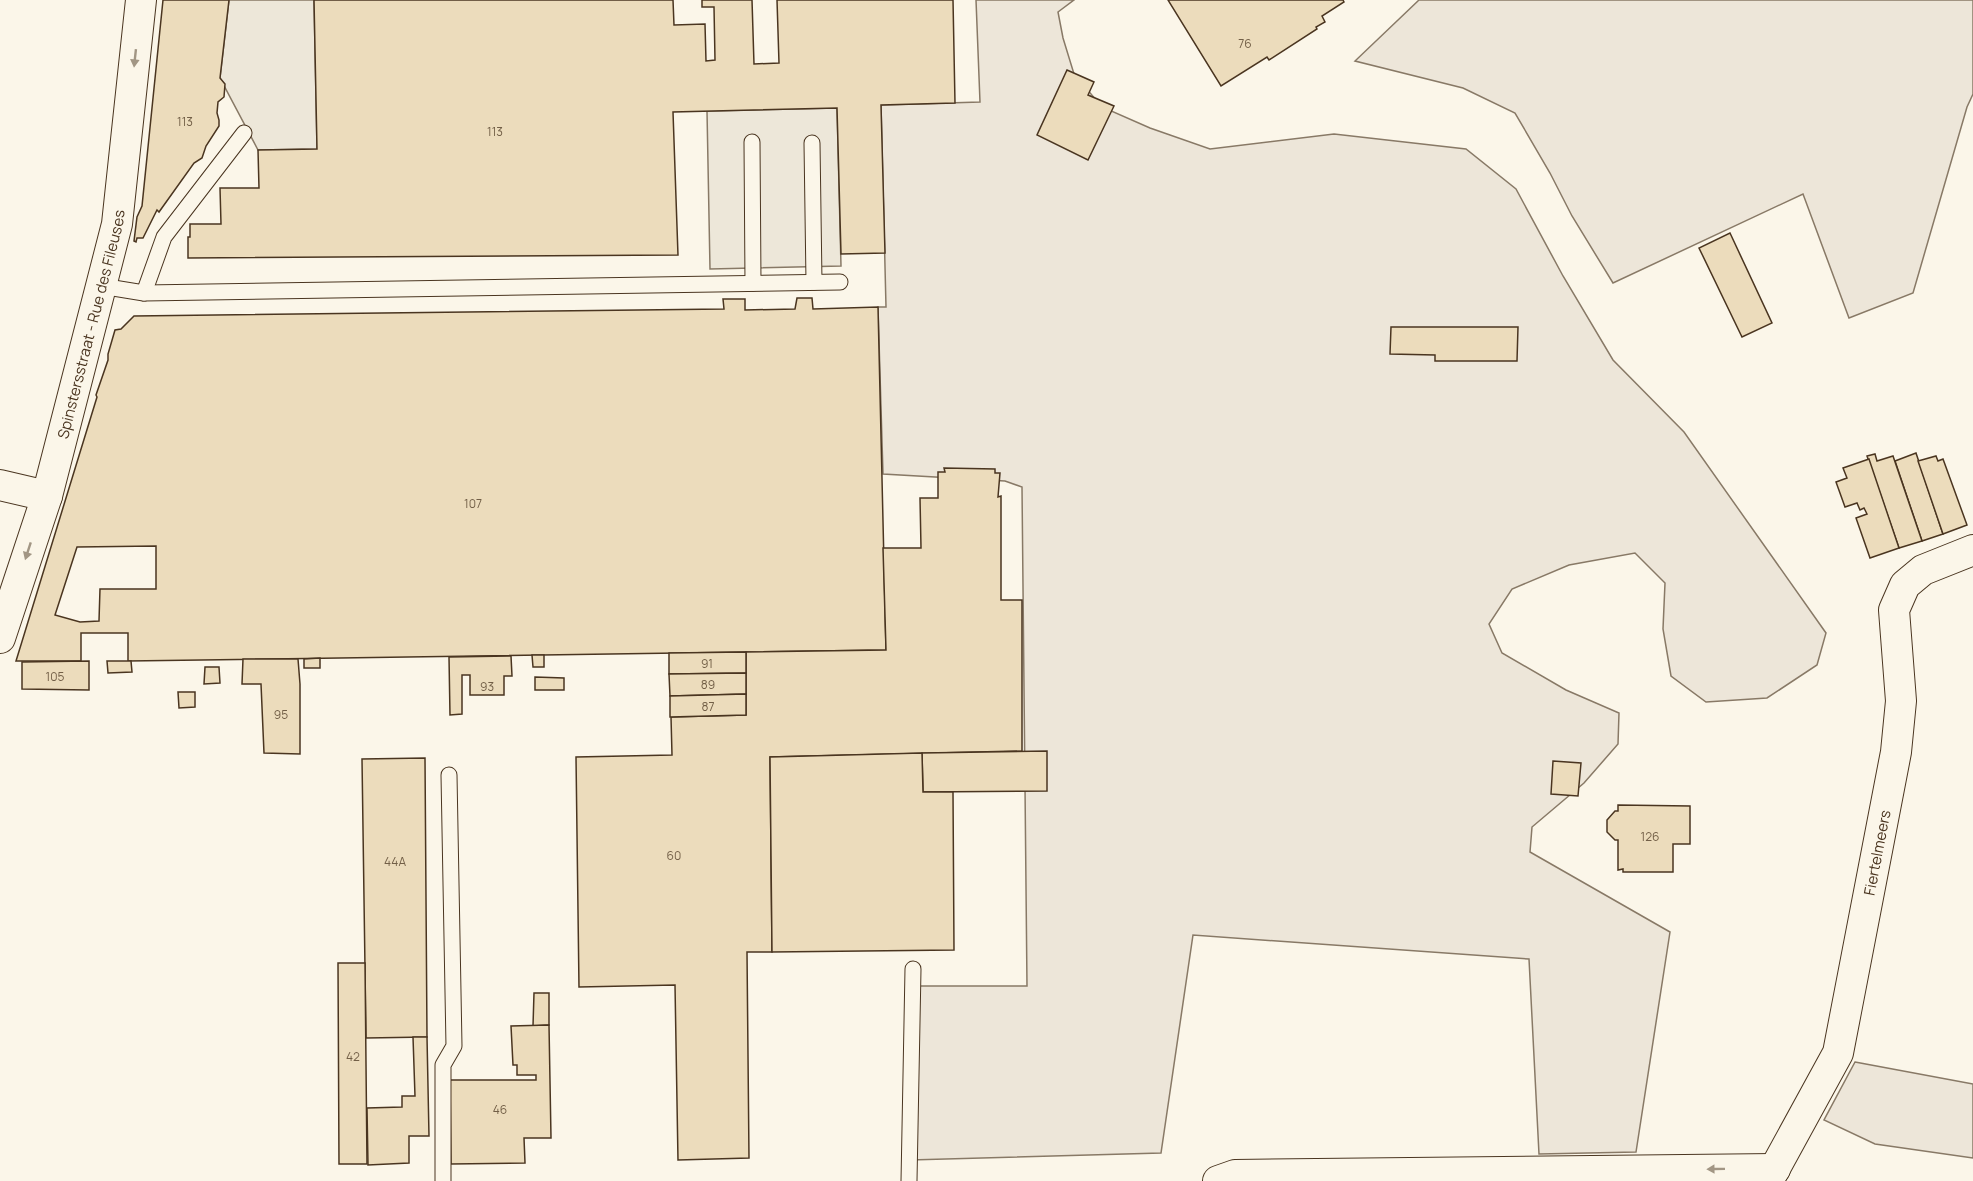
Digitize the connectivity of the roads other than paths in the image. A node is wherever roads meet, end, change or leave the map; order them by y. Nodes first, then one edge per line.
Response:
1 (141, 0) edge
2 (244, 133) dead end
3 (752, 142) dead end
4 (812, 143) dead end
5 (814, 282) junction
6 (840, 282) dead end
7 (753, 283) junction
8 (101, 286) junction
9 (144, 293) junction
10 (0, 485) edge
11 (46, 496) junction
12 (1973, 550) edge
13 (0, 639) edge
14 (449, 775) dead end
15 (912, 969) dead end
16 (1771, 1175) edge
17 (443, 1181) edge
18 (909, 1181) edge
19 (1218, 1181) edge

1 -> 8 street, Spinstersstraat - Rue des Fileuses
2 - 9 lane
3 - 7 lane
4 - 5 lane
5 - 6 lane
5 - 7 lane
7 - 9 lane
8 - 9 lane
8 - 11 street, Spinstersstraat - Rue des Fileuses
10 - 11 street
11 -> 13 street, Spinstersstraat - Rue des Fileuses
12 - 16 street, Fiertelmeers
14 - 17 lane
15 - 18 lane
16 -> 19 street

